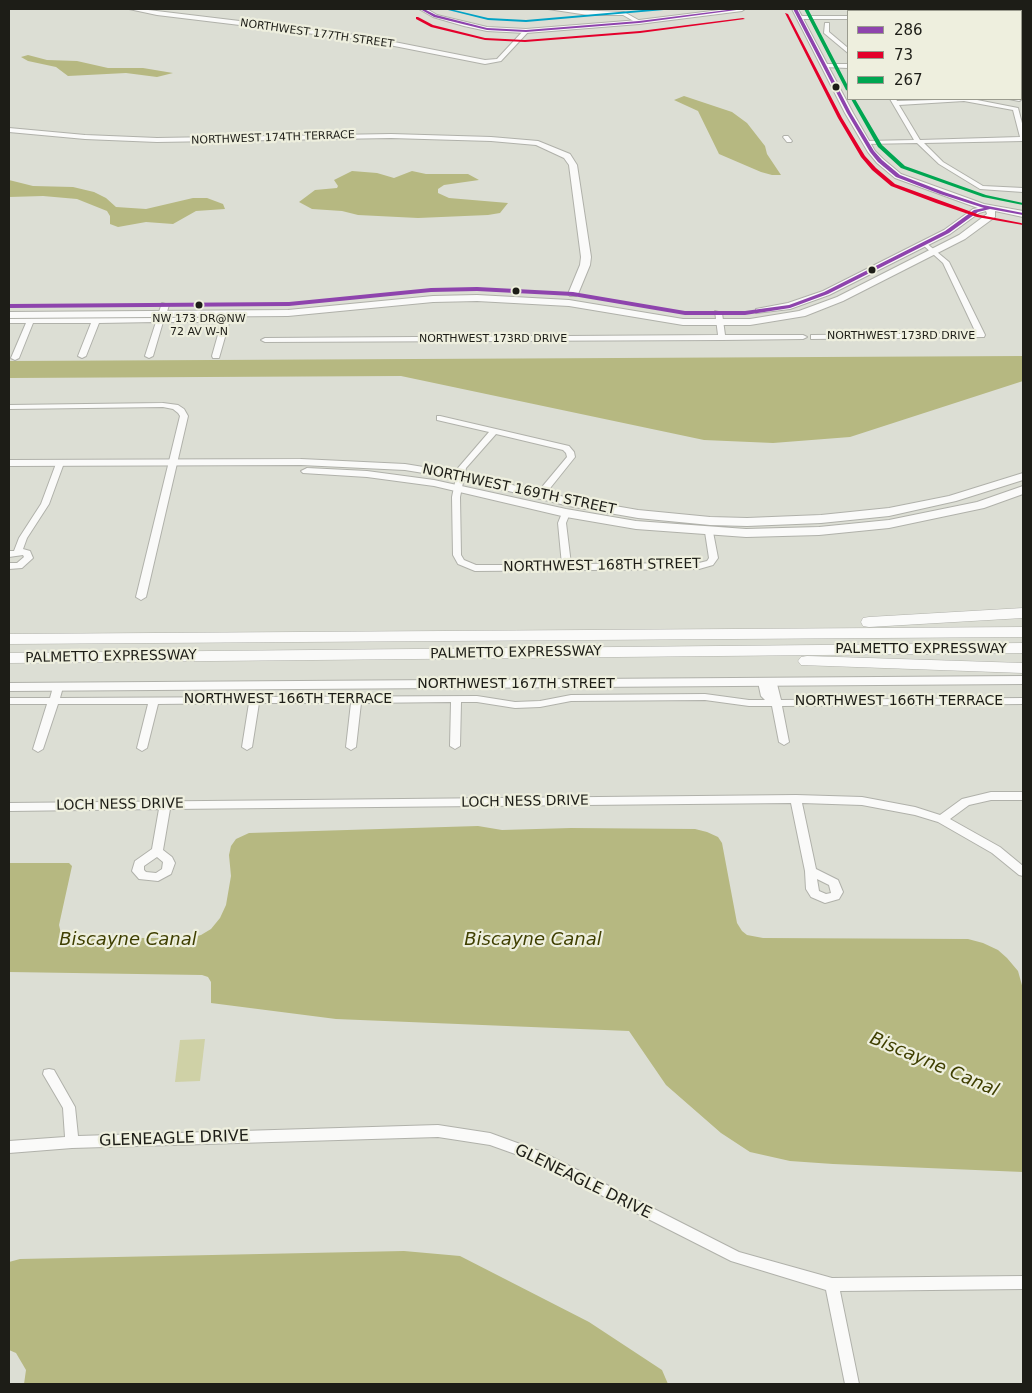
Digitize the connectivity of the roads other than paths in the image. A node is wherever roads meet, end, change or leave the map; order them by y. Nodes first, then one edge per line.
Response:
1 (132, 9) edge
2 (422, 9) edge
3 (552, 9) edge
4 (742, 9) edge
5 (795, 9) edge
6 (847, 18) edge
7 (802, 20) junction
8 (639, 22) junction
9 (827, 24) junction
10 (847, 24) edge
11 (526, 31) junction
12 (847, 50) edge
13 (826, 66) junction
14 (847, 66) edge
15 (1023, 70) edge
16 (1022, 96) edge
17 (930, 100) edge
18 (969, 100) edge
19 (895, 101) edge
20 (9, 130) edge
21 (1023, 139) edge
22 (917, 140) junction
23 (865, 141) junction
24 (898, 176) junction
25 (1023, 190) edge
26 (976, 211) junction
27 (990, 211) junction
28 (1023, 214) edge
29 (1023, 220) edge
30 (925, 244) junction
31 (934, 252) junction
32 (454, 294) junction
33 (573, 294) junction
34 (9, 306) edge
35 (162, 313) junction
36 (9, 315) edge
37 (719, 318) junction
38 (31, 320) junction
39 (96, 320) junction
40 (9, 321) edge
41 (814, 336) dead end
42 (802, 337) dead end
43 (722, 338) junction
44 (264, 340) dead end
45 (82, 356) dead end
46 (149, 356) dead end
47 (216, 356) dead end
48 (15, 358) dead end
49 (9, 407) edge
50 (440, 418) dead end
51 (494, 431) junction
52 (9, 463) edge
53 (58, 467) junction
54 (172, 467) junction
55 (9, 472) edge
56 (1023, 476) edge
57 (459, 482) junction
58 (1023, 490) edge
59 (540, 495) junction
60 (922, 506) junction
61 (566, 513) junction
62 (935, 515) junction
63 (784, 527) junction
64 (709, 532) junction
65 (13, 553) edge
66 (9, 566) edge
67 (566, 567) junction
68 (142, 597) dead end
69 (1023, 613) edge
70 (1023, 632) edge
71 (365, 637) junction
72 (9, 640) edge
73 (1023, 648) edge
74 (677, 651) junction
75 (9, 658) edge
76 (1023, 668) edge
77 (1023, 680) edge
78 (768, 682) junction
79 (58, 687) junction
80 (9, 688) edge
81 (255, 699) junction
82 (356, 699) junction
83 (456, 699) junction
84 (154, 700) junction
85 (9, 701) edge
86 (53, 701) junction
87 (1023, 701) edge
88 (775, 702) junction
89 (784, 742) dead end
90 (455, 746) dead end
91 (247, 747) dead end
92 (351, 747) dead end
93 (142, 748) dead end
94 (38, 749) dead end
95 (1023, 796) edge
96 (796, 799) junction
97 (165, 805) junction
98 (9, 806) edge
99 (942, 819) junction
100 (157, 852) dead end
101 (811, 871) dead end
102 (1023, 872) edge
103 (49, 1074) dead end
104 (72, 1142) junction
105 (9, 1147) edge
106 (1023, 1283) edge
107 (832, 1286) junction
108 (852, 1384) edge

1 - 11 street, NORTHWEST 177TH STREET
2 - 11 street
3 - 8 street
4 - 8 street
5 - 7 street
6 - 7 street
7 - 9 street
7 - 13 street
8 - 11 street
9 - 10 street
9 - 12 street
13 - 14 street
13 - 23 street
15 - 16 street
17 - 19 street
18 - 21 street
19 - 22 street
20 - 33 street, NORTHWEST 174TH TERRACE
21 - 22 street
22 - 23 street
22 - 25 street
23 - 24 street
24 - 26 street
24 - 27 street
26 - 27 street
26 - 30 street
27 - 28 street
27 - 29 street
27 - 31 street
30 - 31 street, NORTHWEST 173RD DRIVE
30 - 37 street
31 - 37 street
31 - 41 street, NORTHWEST 173RD DRIVE
32 - 33 street
32 - 35 street
32 - 37 street
33 - 37 street
34 - 35 street
35 - 36 street
35 - 39 street
35 - 46 street
35 - 47 street
37 - 43 street
38 - 39 street
38 - 40 street
38 - 48 street
39 - 45 street
42 - 43 street, NORTHWEST 173RD DRIVE
43 - 44 street, NORTHWEST 173RD DRIVE
49 - 54 street
50 - 51 street
51 - 57 street
51 - 59 street
52 - 53 street, NORTHWEST 169TH STREET
53 - 54 street, NORTHWEST 169TH STREET
53 - 55 street, NORTHWEST 169TH STREET
53 - 65 street
54 - 57 street, NORTHWEST 169TH STREET
54 - 68 street
56 - 60 street, NORTHWEST 169TH STREET
57 - 59 street, NORTHWEST 169TH STREET
57 - 61 street, NORTHWEST 169TH STREET
57 - 67 street, NORTHWEST 168TH STREET
58 - 62 street, NORTHWEST 169TH STREET
59 - 63 street, NORTHWEST 169TH STREET
60 - 62 street
60 - 63 street, NORTHWEST 169TH STREET
61 - 64 street, NORTHWEST 169TH STREET
61 - 67 street
62 - 63 street, NORTHWEST 169TH STREET
63 - 64 street, NORTHWEST 169TH STREET
64 - 67 street, NORTHWEST 168TH STREET
65 - 66 street
69 - 71 highway
70 - 71 highway, PALMETTO EXPRESSWAY
71 - 72 highway, PALMETTO EXPRESSWAY
73 - 74 highway, PALMETTO EXPRESSWAY
74 - 75 highway, PALMETTO EXPRESSWAY
74 - 76 highway
77 - 78 street, NORTHWEST 167TH STREET
78 - 79 street, NORTHWEST 167TH STREET
78 - 88 street, NORTHWEST 166TH TERRACE
79 - 80 street, NORTHWEST 167TH STREET
79 - 86 street
81 - 82 street, NORTHWEST 166TH TERRACE
81 - 84 street, NORTHWEST 166TH TERRACE
81 - 91 street
82 - 83 street, NORTHWEST 166TH TERRACE
82 - 92 street
83 - 88 street, NORTHWEST 166TH TERRACE
83 - 90 street
84 - 86 street, NORTHWEST 166TH TERRACE
84 - 93 street
85 - 86 street, NORTHWEST 166TH TERRACE
86 - 94 street
87 - 88 street, NORTHWEST 166TH TERRACE
88 - 89 street
95 - 99 street
96 - 97 street, LOCH NESS DRIVE
96 - 99 street, LOCH NESS DRIVE
96 - 101 street
97 - 98 street, LOCH NESS DRIVE
97 - 100 street
99 - 102 street, LOCH NESS DRIVE
103 - 104 street
104 - 105 street, GLENEAGLE DRIVE
104 - 107 street, GLENEAGLE DRIVE
106 - 107 street, GLENEAGLE DRIVE
107 - 108 street

